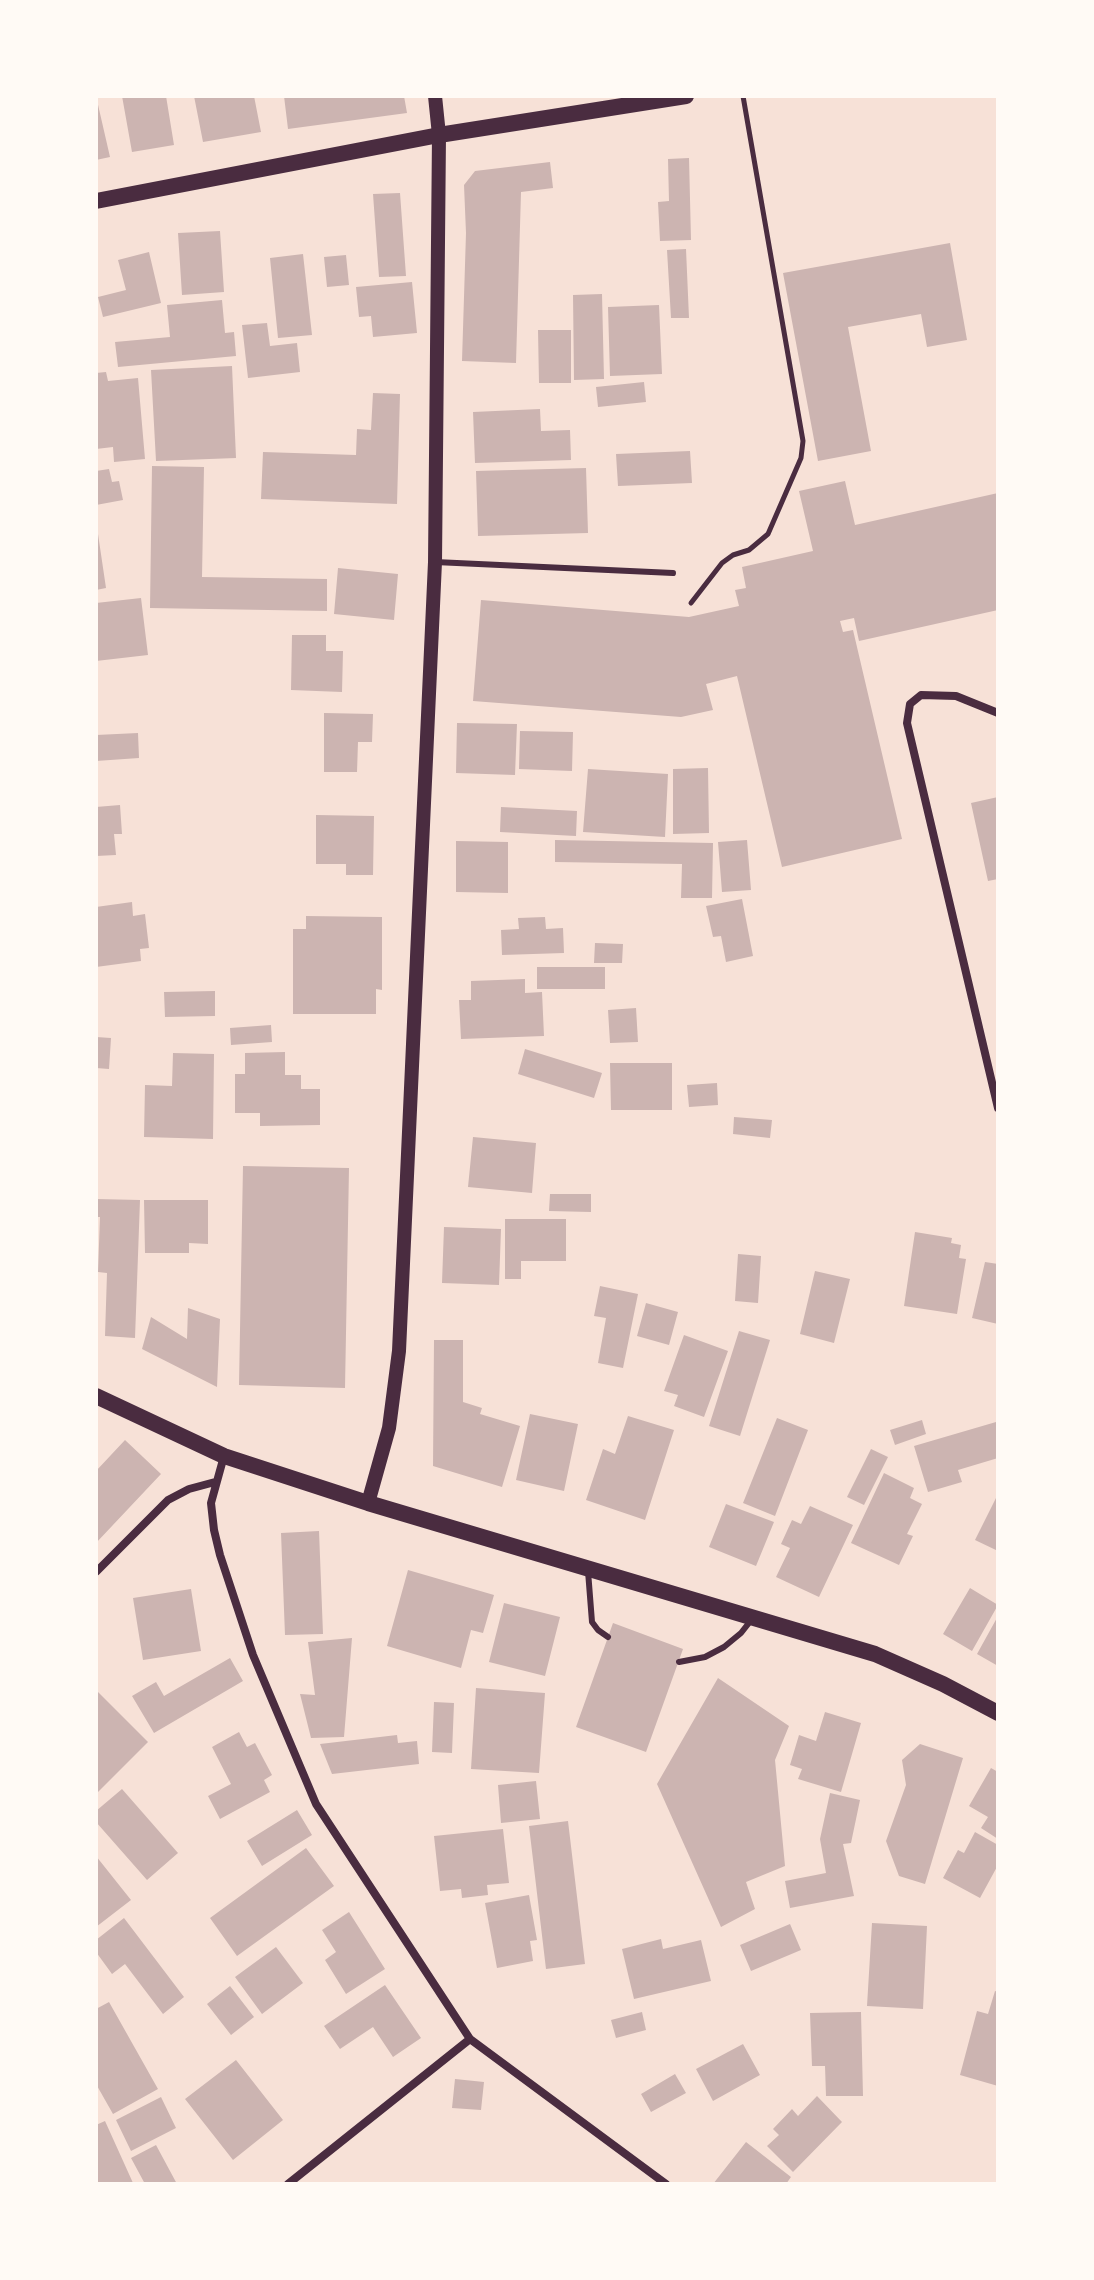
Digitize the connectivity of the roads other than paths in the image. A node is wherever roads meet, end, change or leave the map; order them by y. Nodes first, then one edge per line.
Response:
1 (435, 96) edge
2 (686, 96) edge
3 (439, 135) junction
4 (96, 201) edge
5 (435, 562) junction
6 (673, 573) dead end
7 (998, 713) edge
8 (998, 1108) edge
9 (96, 1396) edge
10 (224, 1456) junction
11 (215, 1482) junction
12 (368, 1503) junction
13 (588, 1568) junction
14 (96, 1572) edge
15 (754, 1616) junction
16 (608, 1637) dead end
17 (679, 1662) dead end
18 (998, 1713) edge
19 (470, 2039) junction
20 (288, 2184) edge
21 (666, 2184) edge

1 - 3 street
2 - 3 main road
3 - 4 main road
3 - 5 street
5 - 6 lane
5 - 12 street
7 - 8 street
9 - 10 main road
10 - 11 street
10 - 12 main road
11 - 14 street
11 - 19 street
12 - 13 main road
13 - 15 main road
13 - 16 lane
15 - 17 lane
15 - 18 main road
19 - 20 street
19 - 21 street

